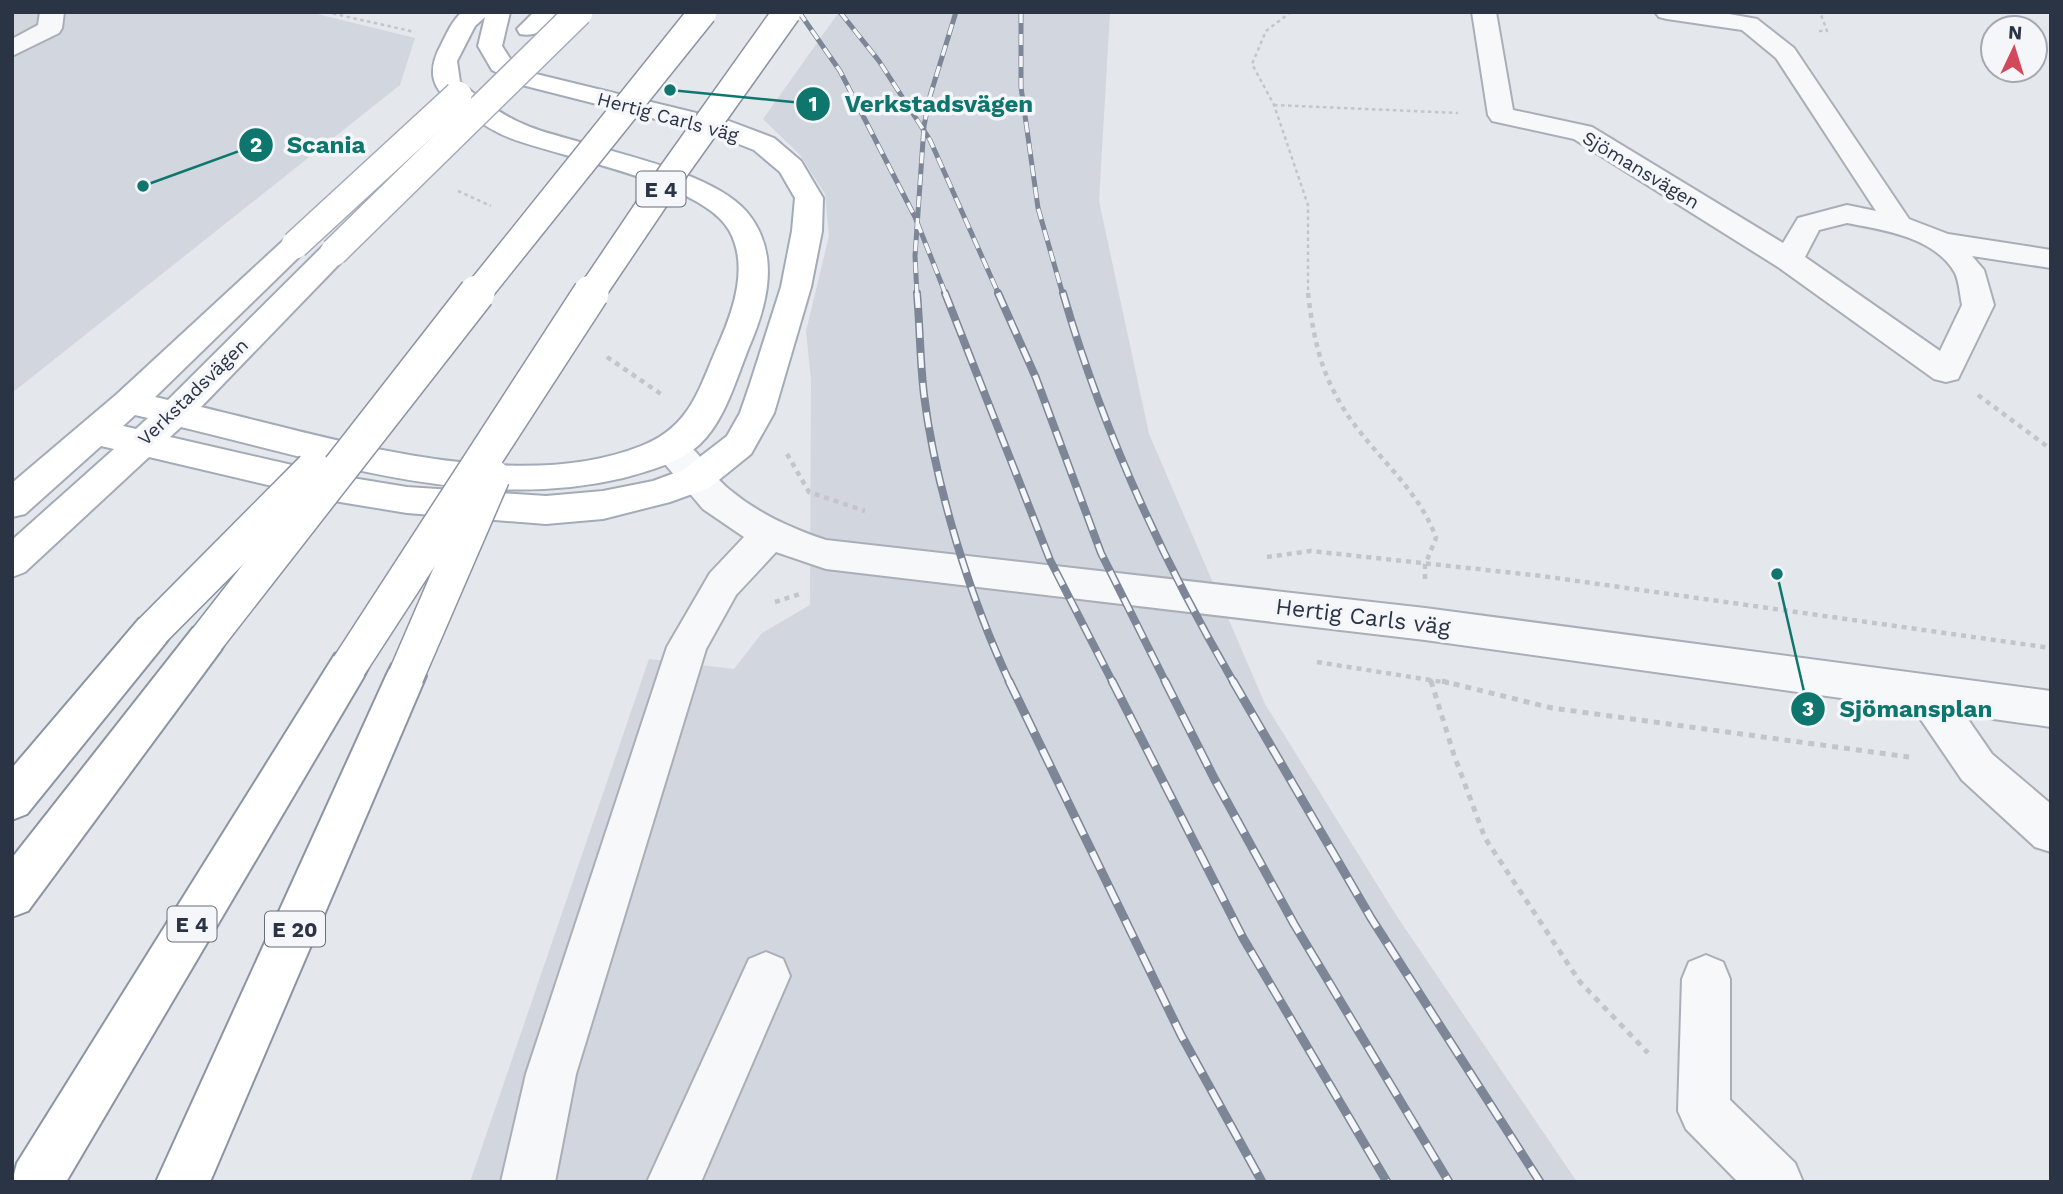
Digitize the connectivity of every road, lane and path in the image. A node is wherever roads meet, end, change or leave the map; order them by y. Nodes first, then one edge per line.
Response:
1 (52, 12) edge
2 (477, 12) edge
3 (498, 12) edge
4 (548, 12) edge
5 (579, 12) edge
6 (703, 12) edge
7 (787, 12) edge
8 (1291, 12) edge
9 (1484, 12) edge
10 (1667, 12) edge
11 (12, 49) edge
12 (1274, 105) junction
13 (1501, 115) junction
14 (452, 188) dead end
15 (494, 207) dead end
16 (1899, 225) junction
17 (1942, 242) junction
18 (1789, 260) junction
19 (2051, 260) edge
20 (435, 346) junction
21 (602, 354) dead end
22 (540, 369) junction
23 (1946, 371) junction
24 (129, 402) junction
25 (705, 408) junction
26 (175, 413) junction
27 (757, 413) junction
28 (94, 432) junction
29 (140, 444) junction
30 (2048, 447) dead end
31 (671, 448) junction
32 (696, 479) junction
33 (12, 504) edge
34 (876, 514) dead end
35 (769, 535) junction
36 (1262, 559) dead end
37 (12, 562) edge
38 (1426, 565) junction
39 (811, 591) dead end
40 (768, 605) dead end
41 (2051, 648) edge
42 (1305, 660) dead end
43 (1429, 678) junction
44 (1926, 693) junction
45 (2051, 709) edge
46 (1978, 767) junction
47 (12, 800) edge
48 (2051, 832) edge
49 (12, 895) edge
50 (766, 976) dead end
51 (1706, 979) dead end
52 (1704, 1111) junction
53 (31, 1170) edge
54 (183, 1182) edge
55 (528, 1182) edge
56 (674, 1182) edge
57 (1776, 1182) edge

1 - 11 street
2 - 25 main road
3 - 27 main road, Hertig Carls väg
4 - 24 main road, Verkstadsvägen, bridge
5 - 26 main road, Verkstadsvägen, bridge
6 - 20 main road, bridge
7 - 22 main road, E 4, bridge
8 - 12 path
9 - 13 street
10 - 16 street
12 - 13 path
12 - 38 path
13 - 18 street, Sjömansvägen
14 - 15 path
16 - 17 street
16 - 18 street
17 - 19 street
17 - 23 street
18 - 23 street, Sjömansvägen
20 - 47 main road, bridge
20 - 49 main road, bridge
21 - 25 path
22 - 53 main road, E 4, bridge
22 - 54 main road, E 20, bridge
23 - 30 path
24 - 26 main road
24 - 28 main road, Verkstadsvägen
25 - 31 main road
26 - 29 main road, Verkstadsvägen
26 - 31 main road
27 - 32 main road, Hertig Carls väg
27 - 34 path
28 - 29 main road, Hertig Carls väg
28 - 33 main road, Verkstadsvägen
29 - 32 main road, Hertig Carls väg
29 - 37 main road, Verkstadsvägen
31 - 32 street, Hertig Carls väg
32 - 35 street, Hertig Carls väg
35 - 44 street, Hertig Carls väg
35 - 55 street
36 - 38 path
38 - 41 path
39 - 40 path
42 - 43 path
43 - 46 path
43 - 52 path
44 - 45 street, Hertig Carls väg
44 - 46 street
46 - 48 street
50 - 56 street
51 - 52 street
52 - 57 street

